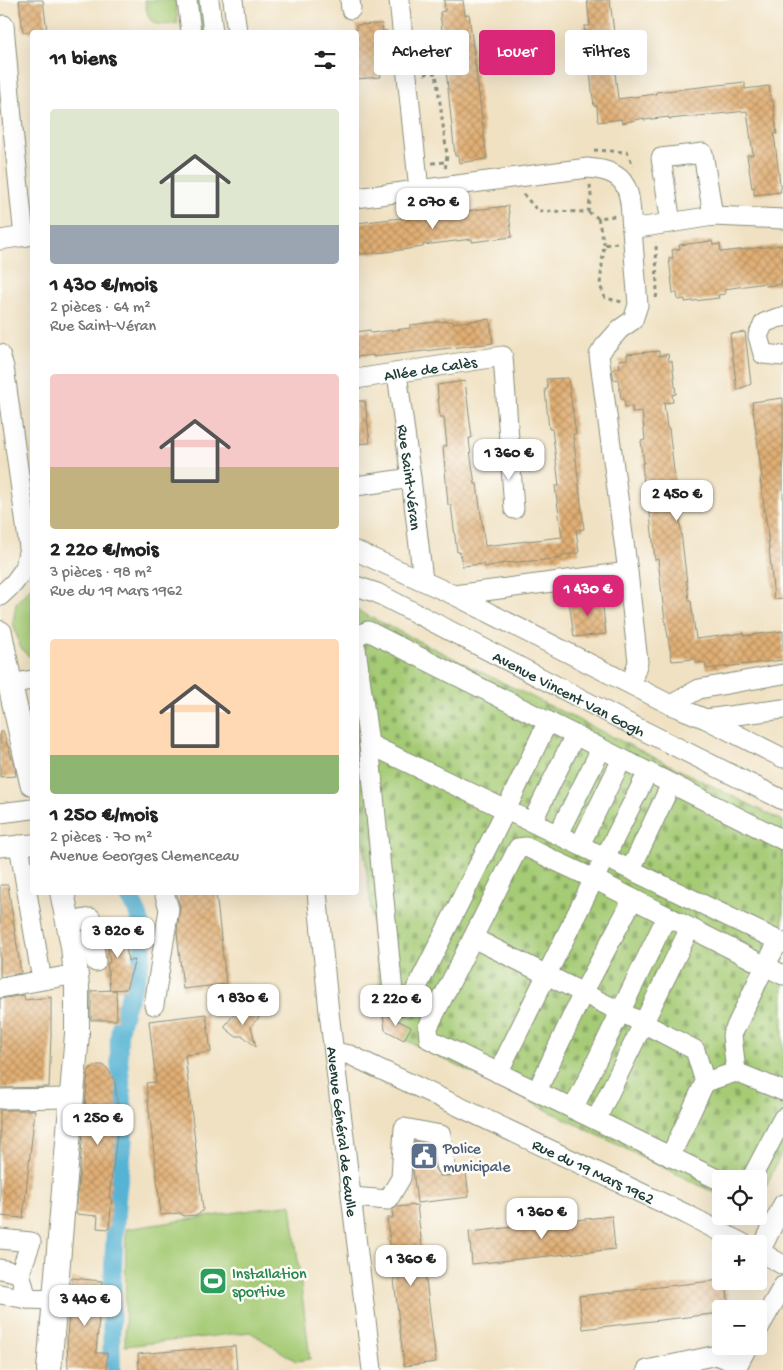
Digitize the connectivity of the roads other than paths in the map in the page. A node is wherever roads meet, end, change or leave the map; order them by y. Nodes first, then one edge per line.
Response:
1 (187, 0) edge
2 (209, 0) edge
3 (233, 0) edge
4 (399, 0) edge
5 (4, 25) dead end
6 (191, 30) edge
7 (213, 30) edge
8 (237, 30) edge
9 (419, 190) junction
10 (359, 198) edge
11 (713, 216) junction
12 (783, 219) edge
13 (671, 223) junction
14 (632, 228) junction
15 (28, 236) edge
16 (0, 240) edge
17 (783, 317) edge
18 (0, 354) edge
19 (783, 356) edge
20 (396, 374) junction
21 (359, 379) edge
22 (412, 478) junction
23 (359, 486) edge
24 (514, 509) dead end
25 (359, 552) edge
26 (628, 572) junction
27 (423, 580) junction
28 (359, 587) edge
29 (454, 595) junction
30 (0, 596) edge
31 (0, 633) edge
32 (359, 635) edge
33 (359, 670) edge
34 (783, 674) edge
35 (30, 680) edge
36 (10, 684) junction
37 (632, 684) junction
38 (671, 705) junction
39 (783, 709) edge
40 (706, 720) junction
41 (548, 722) junction
42 (575, 735) junction
43 (369, 744) junction
44 (602, 748) junction
45 (783, 758) edge
46 (622, 759) junction
47 (648, 772) junction
48 (30, 774) edge
49 (671, 784) junction
50 (783, 800) edge
51 (30, 809) edge
52 (506, 810) junction
53 (0, 813) edge
54 (532, 822) junction
55 (558, 834) junction
56 (783, 840) edge
57 (26, 845) edge
58 (580, 845) junction
59 (0, 847) edge
60 (606, 857) junction
61 (631, 869) junction
62 (594, 879) junction
63 (30, 880) edge
64 (32, 895) edge
65 (63, 895) edge
66 (165, 895) edge
67 (317, 895) edge
68 (633, 898) junction
69 (667, 916) junction
70 (68, 922) junction
71 (690, 928) junction
72 (473, 938) junction
73 (781, 942) edge
74 (96, 962) dead end
75 (765, 966) junction
76 (40, 968) dead end
77 (76, 974) junction
78 (547, 975) junction
79 (783, 975) edge
80 (0, 988) edge
81 (583, 994) junction
82 (154, 1005) dead end
83 (621, 1012) junction
84 (643, 1023) junction
85 (334, 1052) junction
86 (498, 1072) junction
87 (736, 1072) junction
88 (704, 1082) junction
89 (537, 1091) junction
90 (783, 1092) edge
91 (71, 1098) junction
92 (0, 1099) edge
93 (573, 1109) junction
94 (783, 1118) edge
95 (596, 1120) junction
96 (670, 1156) junction
97 (445, 1165) dead end
98 (757, 1170) edge
99 (712, 1177) edge
100 (352, 1197) junction
101 (783, 1204) edge
102 (727, 1235) edge
103 (763, 1235) edge
104 (0, 1239) edge
105 (767, 1256) edge
106 (783, 1265) edge
107 (0, 1269) edge
108 (20, 1273) junction
109 (783, 1286) edge
110 (0, 1294) edge
111 (27, 1299) junction
112 (54, 1300) junction
113 (776, 1313) edge
114 (743, 1355) edge
115 (736, 1367) edge
116 (49, 1370) edge
117 (372, 1370) edge
118 (647, 1370) edge

1 - 6 street
2 - 7 street
3 - 8 street
4 - 9 street
5 - 15 street
9 - 10 street
9 - 14 street
11 - 12 street
11 - 13 street
11 - 13 street
13 - 14 street
14 - 26 street
15 - 16 street
17 - 19 street
18 - 30 street
20 - 21 street, Allée de Calès
20 - 22 street, Rue Saint-Véran
20 - 24 street, Allée de Calès
22 - 23 street
22 - 27 street, Rue Saint-Véran
25 - 27 street
26 - 29 street
26 - 37 street
27 - 29 street
28 - 50 street, Avenue Vincent Van Gogh
29 - 37 street
31 - 36 main road
32 - 41 street
33 - 43 street
34 - 38 street
35 - 36 street
36 - 48 main road
37 - 38 street
38 - 40 street
39 - 40 street
40 - 45 street
41 - 42 street
41 - 52 street
42 - 44 street
42 - 54 street
43 - 52 street
43 - 52 street
44 - 46 street
44 - 55 street
46 - 47 street
46 - 58 street
47 - 49 street
47 - 60 street
49 - 56 street
49 - 61 street
51 - 53 street
52 - 54 street
54 - 55 street
55 - 58 street
57 - 59 street
57 - 63 street
58 - 60 street
60 - 61 street
60 - 62 street
61 - 73 street
62 - 68 street
62 - 72 street
62 - 78 street
64 - 76 street
65 - 70 main road
66 - 82 street
67 - 85 street, Avenue Général de Gaulle
68 - 69 street
68 - 81 street
69 - 71 street
69 - 83 street
70 - 74 street
70 - 77 main road
71 - 75 street
71 - 84 street
72 - 78 street
72 - 86 street
73 - 75 street
75 - 79 street
75 - 87 street
77 - 80 street
77 - 91 main road
78 - 81 street
78 - 86 street
81 - 83 street
81 - 89 street
83 - 84 street
83 - 93 street
84 - 88 street
84 - 95 street
85 - 100 street, Avenue Général de Gaulle
85 - 102 street, Rue du 19 Mars 1962
86 - 89 street
87 - 88 street
87 - 90 street
88 - 96 street
89 - 93 street
91 - 92 street
91 - 112 main road
93 - 95 street
94 - 98 street
95 - 96 street
96 - 99 street
97 - 100 street
100 - 117 street, Avenue Général de Gaulle
101 - 103 street
104 - 108 street
105 - 106 street, Rue du 19 Mars 1962
107 - 108 street
108 - 111 street
109 - 113 street
110 - 111 street
111 - 112 street
112 - 116 main road
114 - 115 street
115 - 118 street

